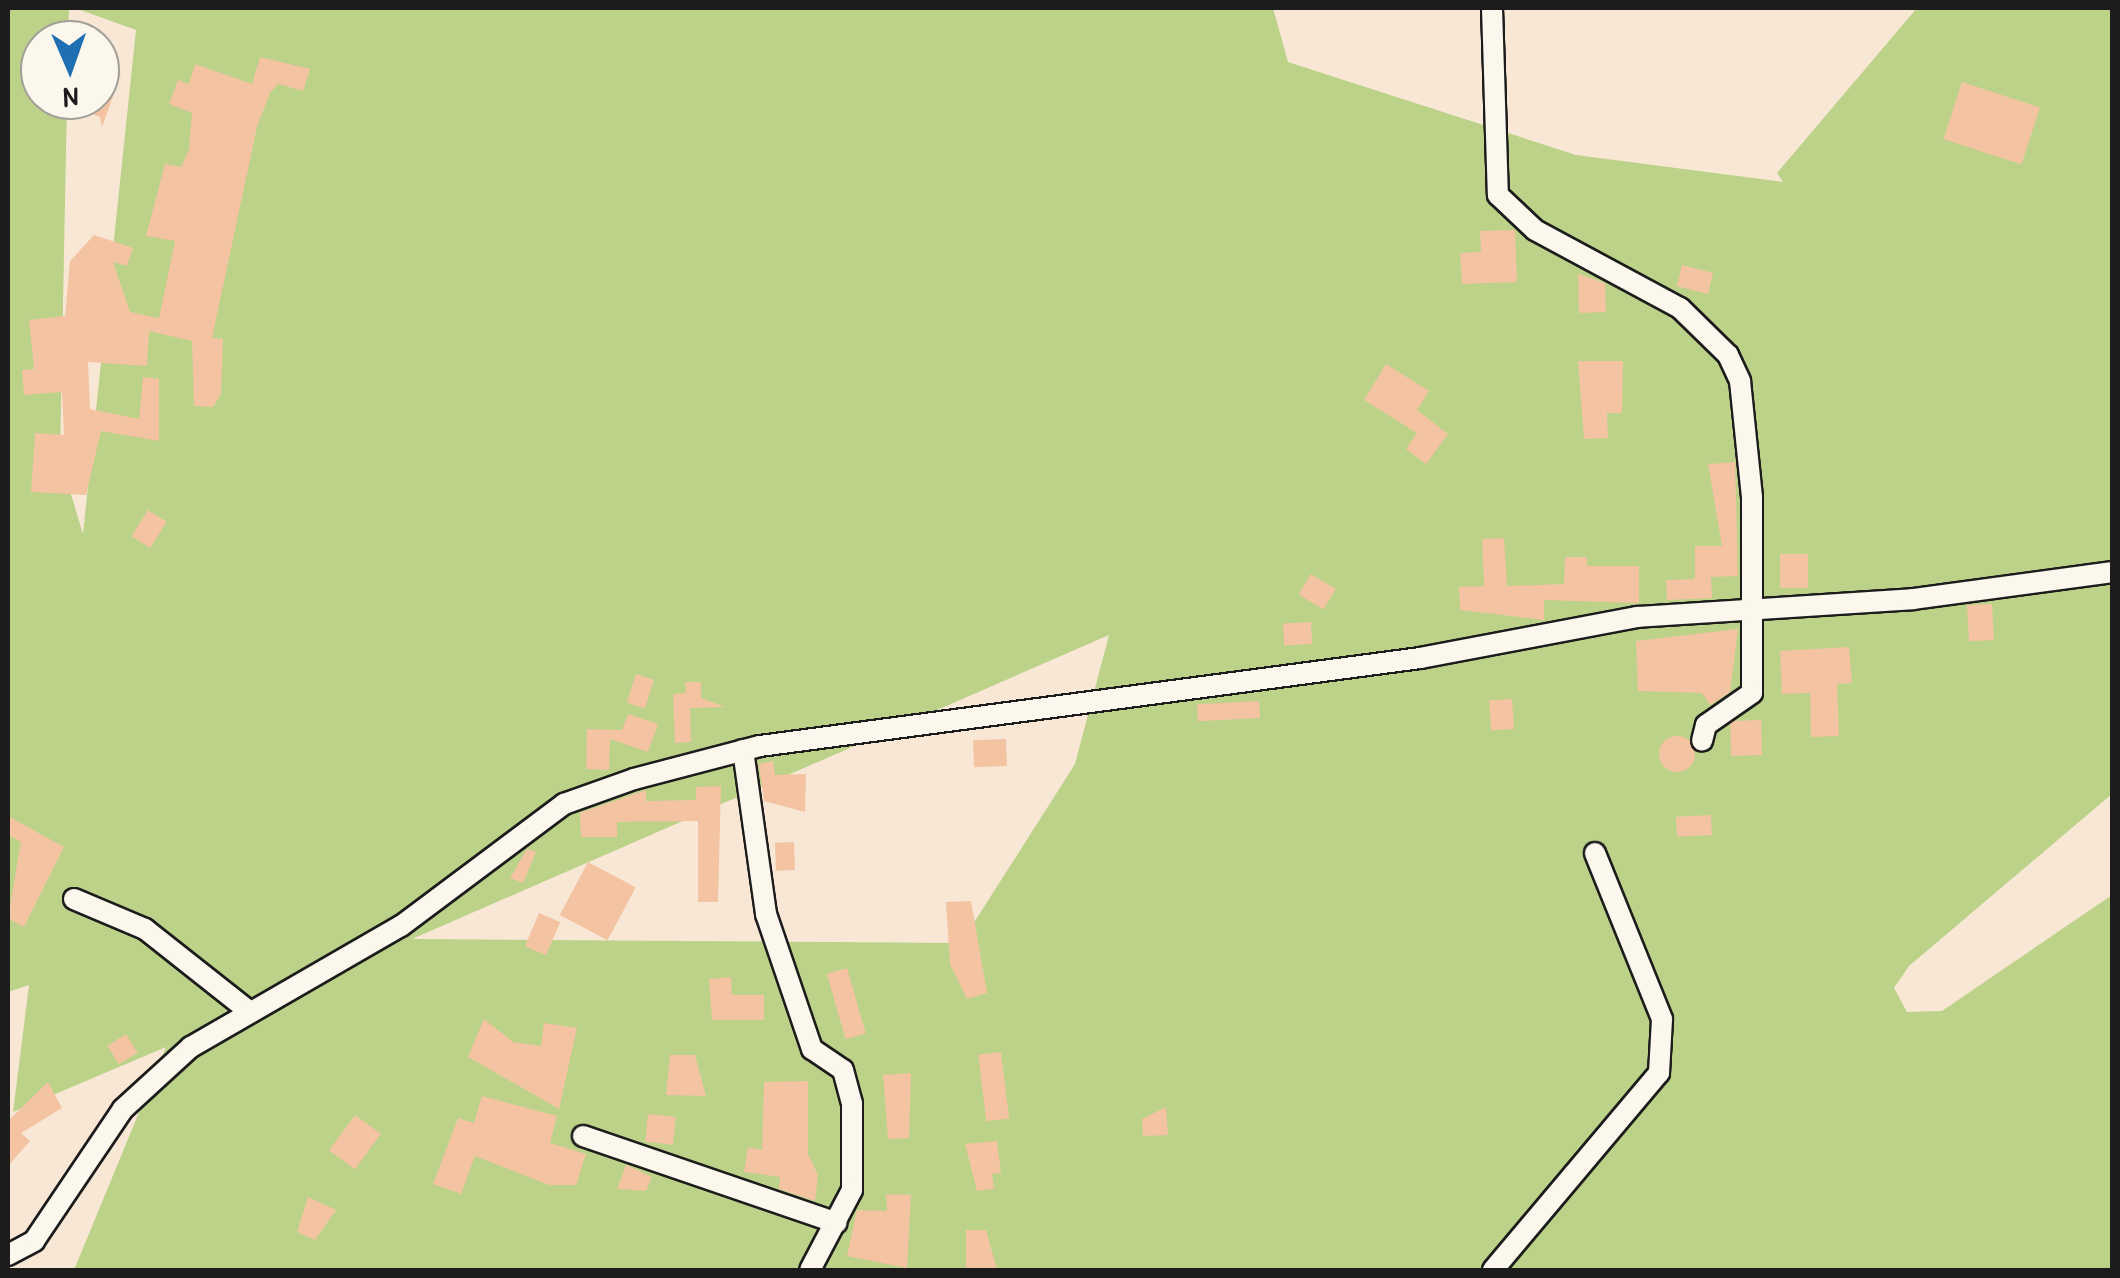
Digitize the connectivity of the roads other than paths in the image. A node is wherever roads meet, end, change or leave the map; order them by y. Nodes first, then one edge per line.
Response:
1 (1492, 8) edge
2 (2112, 572) edge
3 (1754, 607) junction
4 (1702, 741) dead end
5 (743, 750) junction
6 (1595, 852) dead end
7 (74, 899) dead end
8 (249, 1011) junction
9 (583, 1136) dead end
10 (837, 1223) junction
11 (8, 1255) edge
12 (810, 1270) edge
13 (1493, 1270) edge

1 - 3 street
2 - 3 street
3 - 4 street
3 - 5 street
5 - 8 street
5 - 10 street
6 - 13 street
7 - 8 street
8 - 11 street
9 - 10 street
10 - 12 street

